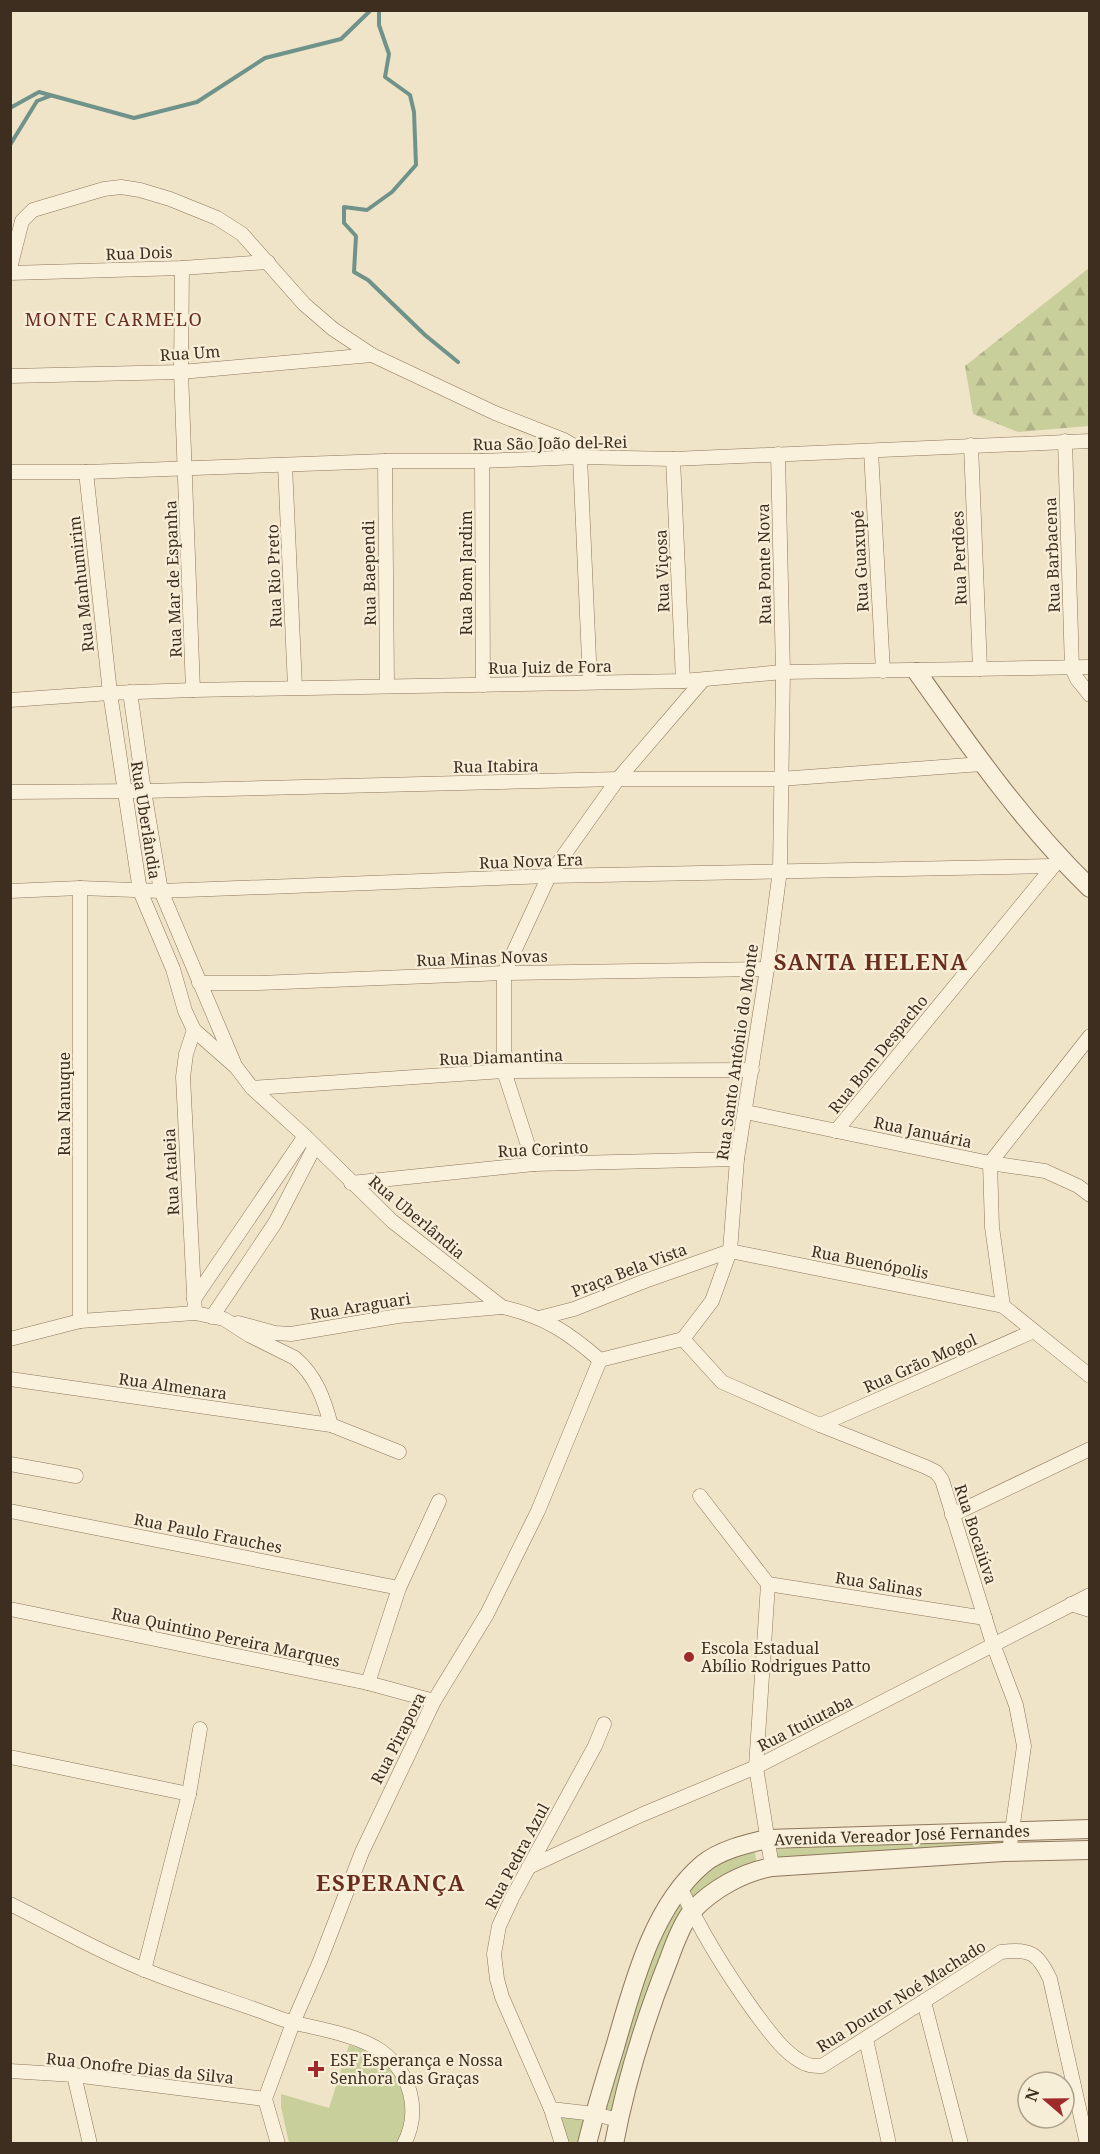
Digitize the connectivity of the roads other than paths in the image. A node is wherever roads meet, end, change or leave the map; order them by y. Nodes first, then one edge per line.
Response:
1 (268, 262) junction
2 (10, 268) edge
3 (182, 268) junction
4 (10, 273) edge
5 (372, 355) junction
6 (181, 372) junction
7 (10, 376) edge
8 (1065, 441) junction
9 (1089, 441) edge
10 (971, 445) junction
11 (871, 451) junction
12 (778, 454) junction
13 (580, 457) junction
14 (673, 459) junction
15 (385, 461) junction
16 (482, 461) junction
17 (285, 465) junction
18 (186, 467) junction
19 (10, 472) edge
20 (86, 472) junction
21 (1089, 667) edge
22 (1072, 668) junction
23 (980, 669) junction
24 (883, 671) junction
25 (783, 672) junction
26 (917, 672) junction
27 (703, 680) junction
28 (683, 681) junction
29 (590, 682) junction
30 (483, 685) junction
31 (387, 686) junction
32 (295, 687) junction
33 (193, 690) junction
34 (129, 692) junction
35 (110, 693) junction
36 (1089, 695) edge
37 (10, 700) edge
38 (982, 764) junction
39 (618, 779) junction
40 (780, 779) junction
41 (124, 790) junction
42 (144, 791) junction
43 (10, 792) edge
44 (1057, 863) junction
45 (780, 870) junction
46 (549, 876) junction
47 (80, 888) junction
48 (1089, 888) edge
49 (10, 891) edge
50 (141, 891) junction
51 (161, 891) junction
52 (767, 969) junction
53 (504, 973) junction
54 (199, 983) junction
55 (194, 1030) junction
56 (1089, 1036) edge
57 (236, 1067) junction
58 (752, 1070) junction
59 (504, 1071) junction
60 (252, 1088) junction
61 (746, 1112) junction
62 (836, 1131) junction
63 (305, 1136) junction
64 (315, 1146) junction
65 (737, 1159) junction
66 (990, 1163) junction
67 (534, 1164) junction
68 (351, 1182) junction
69 (1089, 1195) edge
70 (730, 1251) junction
71 (194, 1299) junction
72 (1003, 1306) junction
73 (502, 1307) junction
74 (195, 1313) junction
75 (218, 1318) junction
76 (538, 1318) junction
77 (80, 1321) junction
78 (1034, 1331) junction
79 (10, 1339) edge
80 (683, 1339) junction
81 (600, 1360) junction
82 (1089, 1376) edge
83 (10, 1379) edge
84 (330, 1425) junction
85 (820, 1425) junction
86 (1089, 1449) edge
87 (399, 1452) dead end
88 (10, 1464) edge
89 (76, 1476) dead end
90 (700, 1496) dead end
91 (439, 1501) dead end
92 (10, 1510) edge
93 (952, 1515) junction
94 (768, 1584) junction
95 (399, 1588) junction
96 (1089, 1595) edge
97 (1071, 1604) junction
98 (10, 1609) edge
99 (1089, 1610) edge
100 (985, 1617) junction
101 (993, 1644) junction
102 (368, 1683) junction
103 (434, 1701) junction
104 (604, 1724) dead end
105 (200, 1729) dead end
106 (10, 1757) edge
107 (756, 1767) junction
108 (189, 1794) junction
109 (1089, 1829) edge
110 (1011, 1832) junction
111 (767, 1839) junction
112 (1089, 1851) edge
113 (1009, 1852) junction
114 (529, 1867) junction
115 (772, 1867) junction
116 (680, 1887) junction
117 (10, 1904) edge
118 (691, 1911) junction
119 (144, 1970) junction
120 (924, 2002) junction
121 (293, 2023) junction
122 (866, 2039) junction
123 (10, 2072) edge
124 (74, 2075) junction
125 (265, 2099) junction
126 (551, 2109) junction
127 (595, 2114) junction
128 (618, 2120) junction
129 (90, 2144) edge
130 (278, 2144) edge
131 (404, 2144) edge
132 (562, 2144) edge
133 (587, 2144) edge
134 (614, 2144) edge
135 (889, 2144) edge
136 (961, 2144) edge
137 (1087, 2144) edge

1 - 2 street
1 - 3 street, Rua Dois
1 - 5 street
3 - 4 street, Rua Dois
3 - 6 street, Rua Mar de Espanha
5 - 6 street, Rua Um
5 - 13 street
6 - 7 street, Rua Um
6 - 18 street, Rua Mar de Espanha
8 - 9 street, Rua São João del-Rei
8 - 10 street, Rua São João del-Rei
8 - 22 street, Rua Barbacena
10 - 11 street, Rua São João del-Rei
10 - 23 street, Rua Perdões
11 - 12 street, Rua São João del-Rei
11 - 24 street, Rua Guaxupé
12 - 14 street, Rua São João del-Rei
12 - 25 street, Rua Ponte Nova
13 - 14 street, Rua São João del-Rei
13 - 16 street, Rua São João del-Rei
13 - 29 street
14 - 28 street, Rua Viçosa
15 - 16 street, Rua São João del-Rei
15 - 17 street, Rua São João del-Rei
15 - 31 street, Rua Baependi
16 - 30 street, Rua Bom Jardim
17 - 18 street, Rua São João del-Rei
17 - 32 street, Rua Rio Preto
18 - 20 street, Rua São João del-Rei
18 - 33 street, Rua Mar de Espanha
19 - 20 street, Rua São João del-Rei
20 - 35 street, Rua Manhumirim
21 - 22 street, Rua Juiz de Fora
22 - 23 street, Rua Juiz de Fora
22 - 36 street
23 - 26 street, Rua Juiz de Fora
24 - 25 street, Rua Juiz de Fora
24 - 26 street, Rua Juiz de Fora
25 - 27 street, Rua Juiz de Fora
25 - 40 street, Rua Santo Antônio do Monte
26 - 38 street
27 - 28 street, Rua Juiz de Fora
27 - 39 street
28 - 29 street, Rua Juiz de Fora
29 - 30 street, Rua Juiz de Fora
30 - 31 street, Rua Juiz de Fora
31 - 32 street, Rua Juiz de Fora
32 - 33 street, Rua Juiz de Fora
33 - 34 street, Rua Juiz de Fora
34 - 35 street, Rua Juiz de Fora
34 - 42 street, Rua Uberlândia
35 - 37 street, Rua Juiz de Fora
35 - 41 street, Rua Uberlândia
38 - 40 street, Rua Itabira
38 - 44 street
39 - 40 street, Rua Itabira
39 - 42 street, Rua Itabira
39 - 46 street
40 - 45 street, Rua Santo Antônio do Monte
41 - 42 street, Rua Itabira
41 - 43 street, Rua Itabira
41 - 50 street, Rua Uberlândia
42 - 51 street, Rua Uberlândia
44 - 45 street, Rua Nova Era
44 - 48 street
44 - 62 street, Rua Bom Despacho
45 - 46 street, Rua Nova Era
45 - 52 street, Rua Santo Antônio do Monte
46 - 51 street, Rua Nova Era
46 - 53 street
47 - 49 street, Rua Nova Era
47 - 50 street, Rua Nova Era
47 - 77 street, Rua Nanuque
50 - 51 street, Rua Nova Era
50 - 55 street, Rua Uberlândia
51 - 54 street, Rua Uberlândia
52 - 53 street, Rua Minas Novas
52 - 58 street, Rua Santo Antônio do Monte
53 - 54 street, Rua Minas Novas
53 - 59 street
54 - 57 street, Rua Uberlândia
55 - 57 street, Rua Uberlândia
55 - 71 street, Rua Ataleia
56 - 66 street
57 - 60 street, Rua Uberlândia
58 - 59 street, Rua Diamantina
58 - 61 street, Rua Santo Antônio do Monte
59 - 60 street, Rua Diamantina
59 - 67 street
60 - 63 street, Rua Uberlândia
61 - 62 street, Rua Januária
61 - 65 street, Rua Santo Antônio do Monte
62 - 66 street, Rua Januária
63 - 64 street, Rua Uberlândia
63 - 71 street
64 - 68 street, Rua Uberlândia
64 - 75 street
65 - 67 street, Rua Corinto
65 - 70 street, Rua Santo Antônio do Monte
66 - 69 street, Rua Januária
66 - 72 street
67 - 68 street, Rua Corinto
68 - 73 street, Rua Uberlândia
70 - 72 street, Rua Buenópolis
70 - 76 street, Praça Bela Vista
70 - 80 street, Rua Santo Antônio do Monte
71 - 74 street, Rua Ataleia
72 - 78 street
73 - 75 street, Rua Araguari
73 - 76 street, Rua Uberlândia
74 - 75 street, Rua Araguari
74 - 77 street, Rua Araguari
75 - 84 street
76 - 81 street, Rua Uberlândia
77 - 79 street, Rua Araguari
78 - 82 street
78 - 85 street, Rua Grão Mogol
80 - 81 street
80 - 85 street, Rua Bocaiúva
81 - 103 street, Rua Pirapora
83 - 84 street, Rua Almenara
84 - 87 street, Rua Almenara
85 - 93 street, Rua Bocaiúva
86 - 93 street
88 - 89 street
90 - 94 street
91 - 95 street
92 - 95 street, Rua Paulo Frauches
93 - 100 street, Rua Bocaiúva
94 - 100 street, Rua Salinas
94 - 107 street
95 - 102 street
96 - 97 street, Rua Ituiutaba
97 - 99 street
97 - 101 street, Rua Ituiutaba
98 - 102 street, Rua Quintino Pereira Marques
100 - 101 street, Rua Bocaiúva
101 - 107 street, Rua Ituiutaba
101 - 110 street, Rua Bocaiúva
102 - 103 street, Rua Quintino Pereira Marques
103 - 121 street, Rua Pirapora
104 - 114 street, Rua Pedra Azul
105 - 108 street
106 - 108 street
107 - 111 street
107 - 114 street, Rua Ituiutaba
108 - 119 street
109 - 110 street, Avenida Vereador José Fernandes
110 - 111 street, Avenida Vereador José Fernandes
110 - 113 street, Rua Bocaiúva
111 - 115 street
111 - 116 street, Avenida Vereador José Fernandes
112 - 113 street, Avenida Vereador José Fernandes
113 - 115 street, Avenida Vereador José Fernandes
114 - 126 street, Rua Pedra Azul
115 - 118 street, Avenida Vereador José Fernandes
116 - 118 street, Rua Doutor Noé Machado
116 - 127 street, Avenida Vereador José Fernandes
117 - 119 street
118 - 122 street, Rua Doutor Noé Machado
118 - 128 street, Avenida Vereador José Fernandes
119 - 121 street
120 - 122 street, Rua Doutor Noé Machado
120 - 136 street
120 - 137 street, Rua Doutor Noé Machado
121 - 125 street, Rua Pirapora
121 - 131 street
122 - 135 street
123 - 124 street, Rua Onofre Dias da Silva
124 - 125 street, Rua Onofre Dias da Silva
124 - 129 street
125 - 130 street
126 - 127 street
126 - 132 street, Rua Pedra Azul
127 - 128 street
127 - 133 street, Avenida Vereador José Fernandes
128 - 134 street, Avenida Vereador José Fernandes

